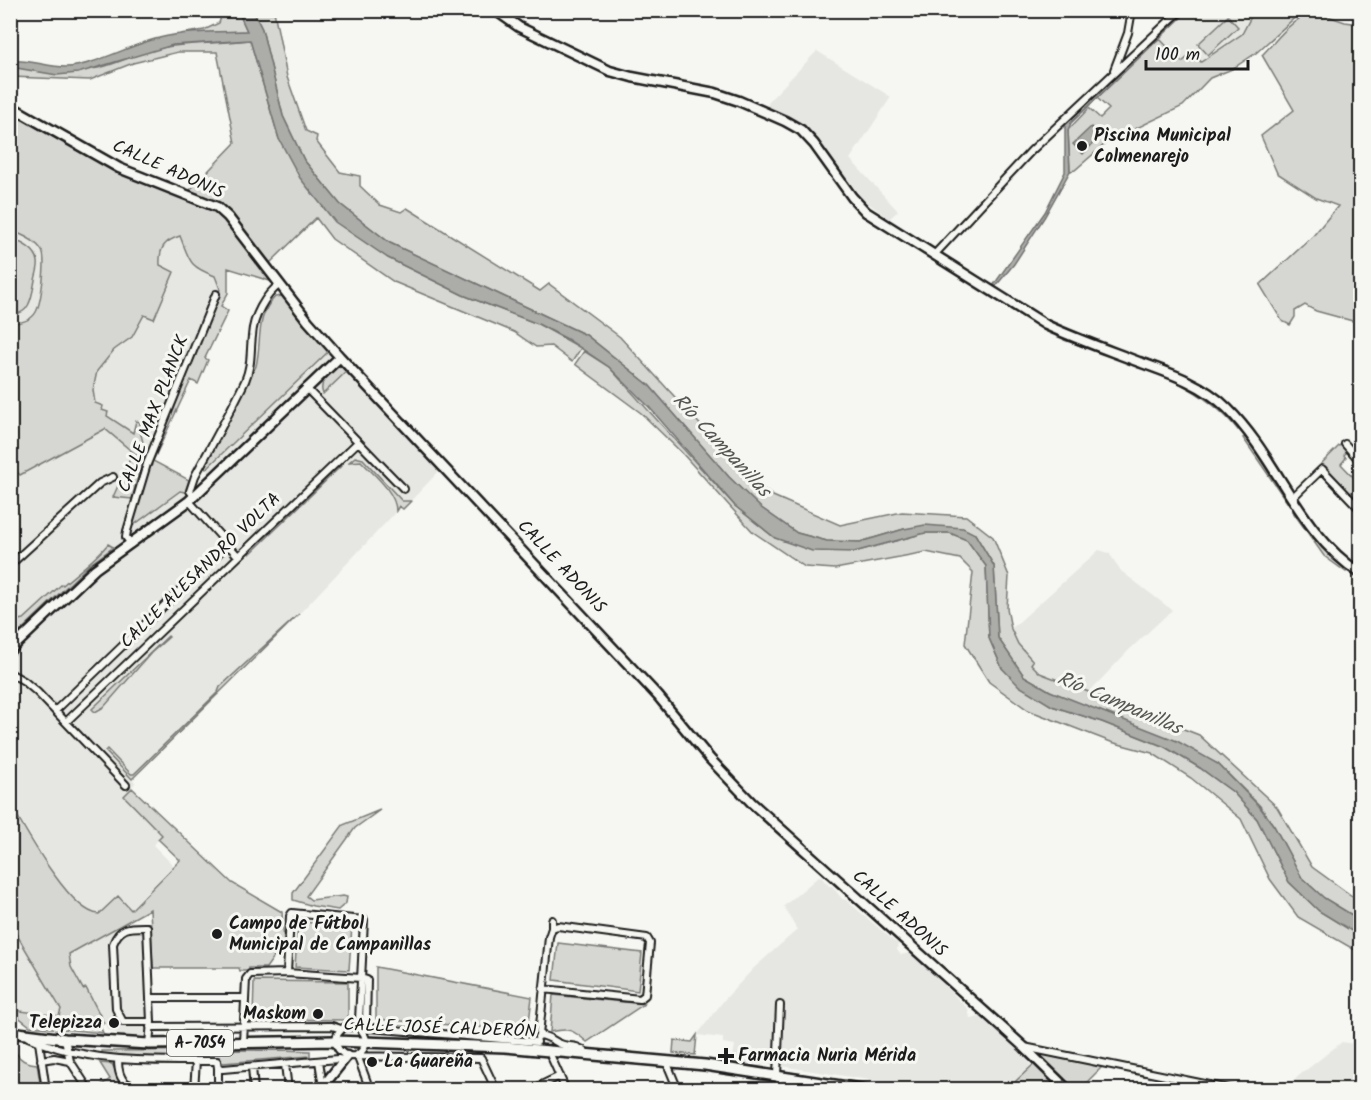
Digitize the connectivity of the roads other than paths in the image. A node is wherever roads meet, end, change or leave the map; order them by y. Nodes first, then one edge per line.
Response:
1 (495, 10) edge
2 (1132, 10) edge
3 (1181, 10) edge
4 (1113, 74) junction
5 (10, 106) edge
6 (934, 255) junction
7 (280, 284) junction
8 (216, 294) dead end
9 (340, 357) junction
10 (306, 388) junction
11 (358, 442) junction
12 (1345, 444) dead end
13 (1360, 460) edge
14 (112, 477) dead end
15 (404, 489) dead end
16 (1292, 498) junction
17 (191, 499) junction
18 (1360, 509) edge
19 (131, 544) junction
20 (227, 545) junction
21 (238, 556) junction
22 (10, 565) edge
23 (1360, 573) edge
24 (10, 650) edge
25 (10, 673) edge
26 (56, 711) junction
27 (66, 722) junction
28 (126, 785) dead end
29 (552, 920) dead end
30 (552, 928) junction
31 (287, 972) junction
32 (361, 978) junction
33 (543, 989) junction
34 (150, 998) junction
35 (244, 998) junction
36 (780, 1005) dead end
37 (150, 1025) junction
38 (244, 1026) junction
39 (341, 1029) junction
40 (360, 1029) junction
41 (15, 1032) edge
42 (539, 1035) junction
43 (65, 1039) junction
44 (335, 1041) junction
45 (39, 1042) junction
46 (243, 1043) junction
47 (366, 1043) junction
48 (149, 1044) junction
49 (537, 1046) junction
50 (1024, 1047) junction
51 (547, 1050) junction
52 (67, 1051) junction
53 (587, 1053) junction
54 (357, 1055) junction
55 (346, 1058) junction
56 (41, 1060) junction
57 (118, 1060) junction
58 (70, 1061) junction
59 (195, 1061) junction
60 (319, 1061) junction
61 (666, 1061) junction
62 (285, 1064) junction
63 (252, 1067) junction
64 (218, 1068) junction
65 (560, 1076) junction
66 (778, 1076) junction
67 (169, 1088) edge
68 (322, 1088) edge
69 (46, 1089) edge
70 (89, 1089) edge
71 (194, 1089) edge
72 (218, 1089) edge
73 (254, 1089) edge
74 (288, 1089) edge
75 (370, 1089) edge
76 (496, 1089) edge
77 (531, 1089) edge
78 (566, 1089) edge
79 (678, 1089) edge
80 (778, 1089) edge
81 (867, 1089) edge
82 (1068, 1089) edge
83 (1234, 1089) edge

1 - 6 street
2 - 4 street
3 - 4 street
4 - 6 street
5 - 7 street, CALLE ADONIS
6 - 16 street
7 - 9 street, CALLE ADONIS
7 - 17 street
8 - 19 street, CALLE MAX PLANCK
9 - 10 street
9 - 50 street, CALLE ADONIS
10 - 11 street
10 - 17 street
11 - 15 street
11 - 21 street, CALLE ALESANDRO VOLTA
12 - 13 street
14 - 22 street
16 - 18 street
16 - 23 street
17 - 19 street
17 - 20 street
19 - 24 street
20 - 21 street
20 - 26 street, CALLE ALESANDRO VOLTA
21 - 27 street, CALLE ALESANDRO VOLTA
25 - 26 street
26 - 27 street
27 - 28 street
29 - 30 street
30 - 33 street
30 - 33 street
31 - 32 street
31 - 32 street
31 - 35 street
32 - 40 street
33 - 42 street
34 - 35 street
34 - 37 street
34 - 37 street, CALLE JOSÉ CALDERÓN
35 - 38 street
36 - 66 street
37 - 38 street, CALLE JOSÉ CALDERÓN
37 - 48 street
38 - 39 street, CALLE JOSÉ CALDERÓN
38 - 46 street
39 - 40 street, CALLE JOSÉ CALDERÓN
39 - 44 street
40 - 47 street
40 - 49 street, CALLE JOSÉ CALDERÓN
41 - 43 main road, CALLE JOSÉ CALDERÓN / A-7054
41 - 45 street
42 - 49 street
42 - 53 street
43 - 48 main road, CALLE JOSÉ CALDERÓN / A-7054
43 - 52 street
44 - 46 main road, CALLE JOSÉ CALDERÓN / A-7054
44 - 47 main road, CALLE JOSÉ CALDERÓN / A-7054
44 - 55 street
45 - 52 street
45 - 56 street
46 - 48 main road, CALLE JOSÉ CALDERÓN / A-7054
47 - 49 main road, CALLE JOSÉ CALDERÓN / A-7054
47 - 54 street
49 - 51 main road, CALLE JOSÉ CALDERÓN / A-7054
50 - 82 street, CALLE ADONIS
50 - 83 street
51 - 53 main road, CALLE JOSÉ CALDERÓN / A-7054
51 - 65 street
52 - 57 street
52 - 58 street
53 - 61 main road, CALLE JOSÉ CALDERÓN / A-7054
54 - 55 street
54 - 75 street
54 - 76 street
55 - 60 street
55 - 68 street
56 - 58 street
56 - 69 street
57 - 59 street
57 - 67 street
58 - 70 street
59 - 64 street
59 - 71 street
60 - 62 street
60 - 68 street
61 - 66 main road, CALLE JOSÉ CALDERÓN / A-7054
61 - 79 street
62 - 63 street
62 - 74 street
63 - 64 street
63 - 73 street
64 - 72 street
65 - 77 street
65 - 78 street
66 - 80 street
66 - 81 main road, CALLE JOSÉ CALDERÓN / A-7054

